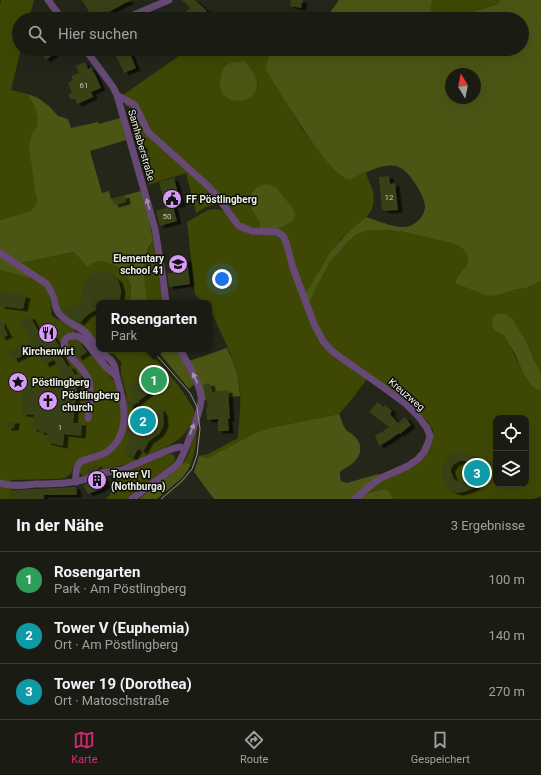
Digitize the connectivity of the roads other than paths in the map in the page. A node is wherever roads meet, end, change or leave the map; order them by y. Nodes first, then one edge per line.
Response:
1 (48, 0) edge
2 (169, 0) edge
3 (57, 12) edge
4 (141, 12) edge
5 (90, 56) edge
6 (117, 95) junction
7 (0, 252) edge
8 (166, 300) edge
9 (96, 345) edge
10 (102, 352) edge
11 (181, 352) edge
12 (116, 376) junction
13 (88, 418) dead end
14 (185, 449) junction
15 (101, 473) tunnel mouth
16 (89, 478) tunnel mouth
17 (76, 482) junction
18 (0, 483) edge
19 (132, 499) edge
20 (355, 499) edge

1 - 3 street
2 - 4 street
5 - 6 street, Samhaberstraße
8 -> 6 street, Samhaberstraße
6 - 20 street, Kreuzweg
7 - 9 street
10 - 12 street
14 -> 11 street
12 - 13 street
12 - 17 street
14 - 15 street
14 - 19 street
16 - 17 street
17 - 18 street

